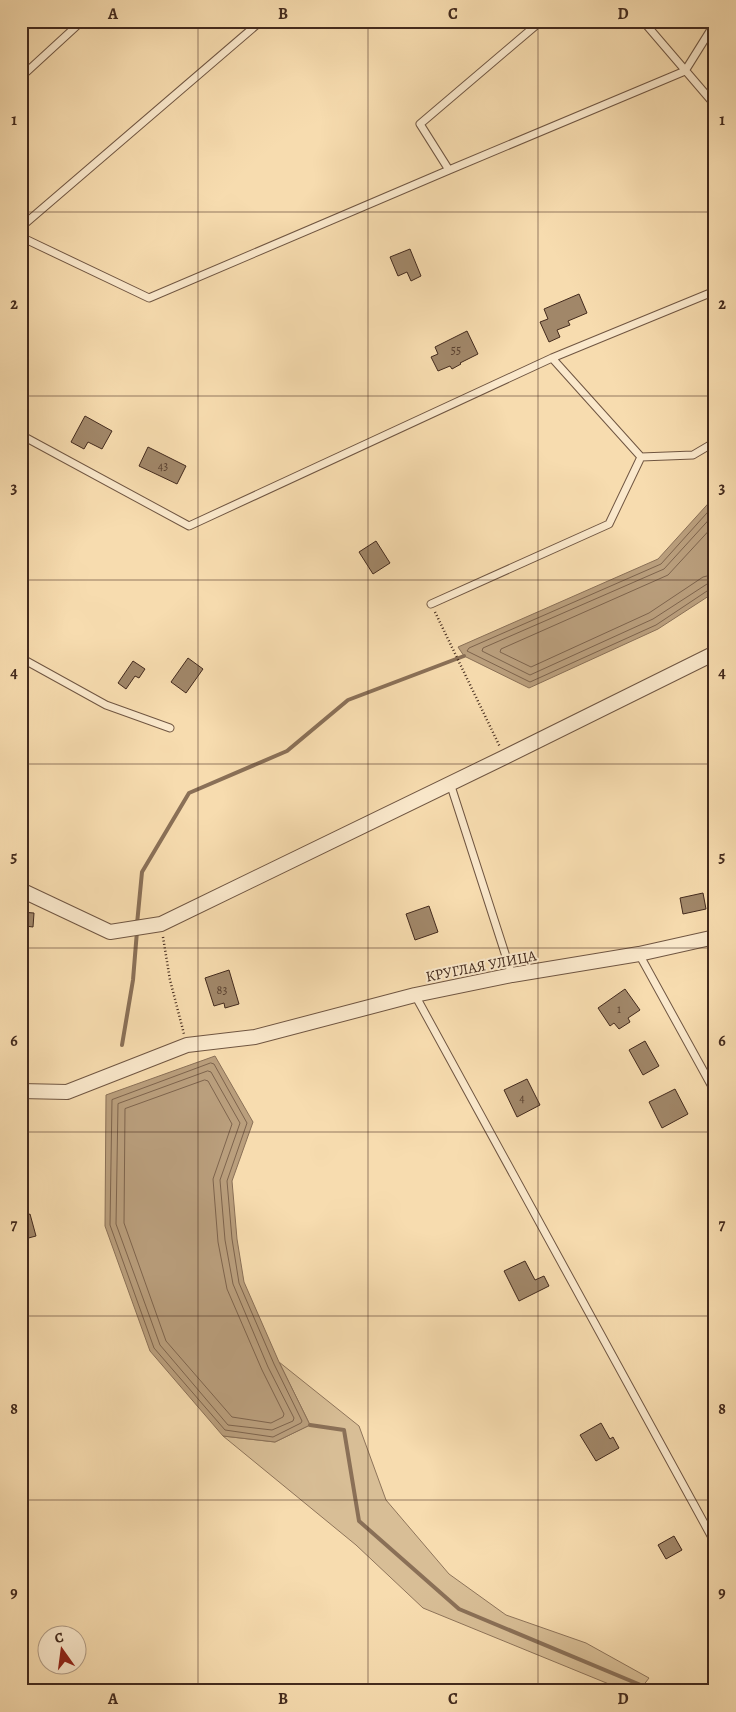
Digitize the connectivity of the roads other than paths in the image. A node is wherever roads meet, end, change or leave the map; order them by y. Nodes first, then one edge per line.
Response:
1 (82, 21) edge
2 (261, 21) edge
3 (541, 21) edge
4 (643, 21) edge
5 (715, 23) edge
6 (685, 71) junction
7 (21, 77) edge
8 (715, 105) edge
9 (449, 170) junction
10 (21, 227) edge
11 (21, 237) edge
12 (715, 291) edge
13 (552, 358) junction
14 (21, 435) edge
15 (715, 442) edge
16 (641, 457) junction
17 (431, 604) road end
18 (715, 652) edge
19 (21, 658) edge
20 (170, 728) dead end
21 (450, 783) junction
22 (21, 890) edge
23 (715, 938) edge
24 (639, 954) junction
25 (512, 975) junction
26 (415, 996) junction
27 (21, 1090) edge
28 (715, 1092) edge
29 (715, 1544) edge

1 - 7 lane
2 - 10 lane
3 - 9 lane
4 - 6 lane
5 - 6 lane
6 - 8 lane
6 - 9 lane
9 - 11 lane
12 - 13 lane
13 - 14 lane
13 - 16 lane
15 - 16 lane
16 - 17 lane
18 - 21 street
19 - 20 lane
21 - 22 street
21 - 25 lane
23 - 24 street, КРУГЛАЯ УЛИЦА
24 - 25 street, КРУГЛАЯ УЛИЦА
24 - 28 lane
25 - 26 street, КРУГЛАЯ УЛИЦА
26 - 27 street, КРУГЛАЯ УЛИЦА
26 - 29 lane

